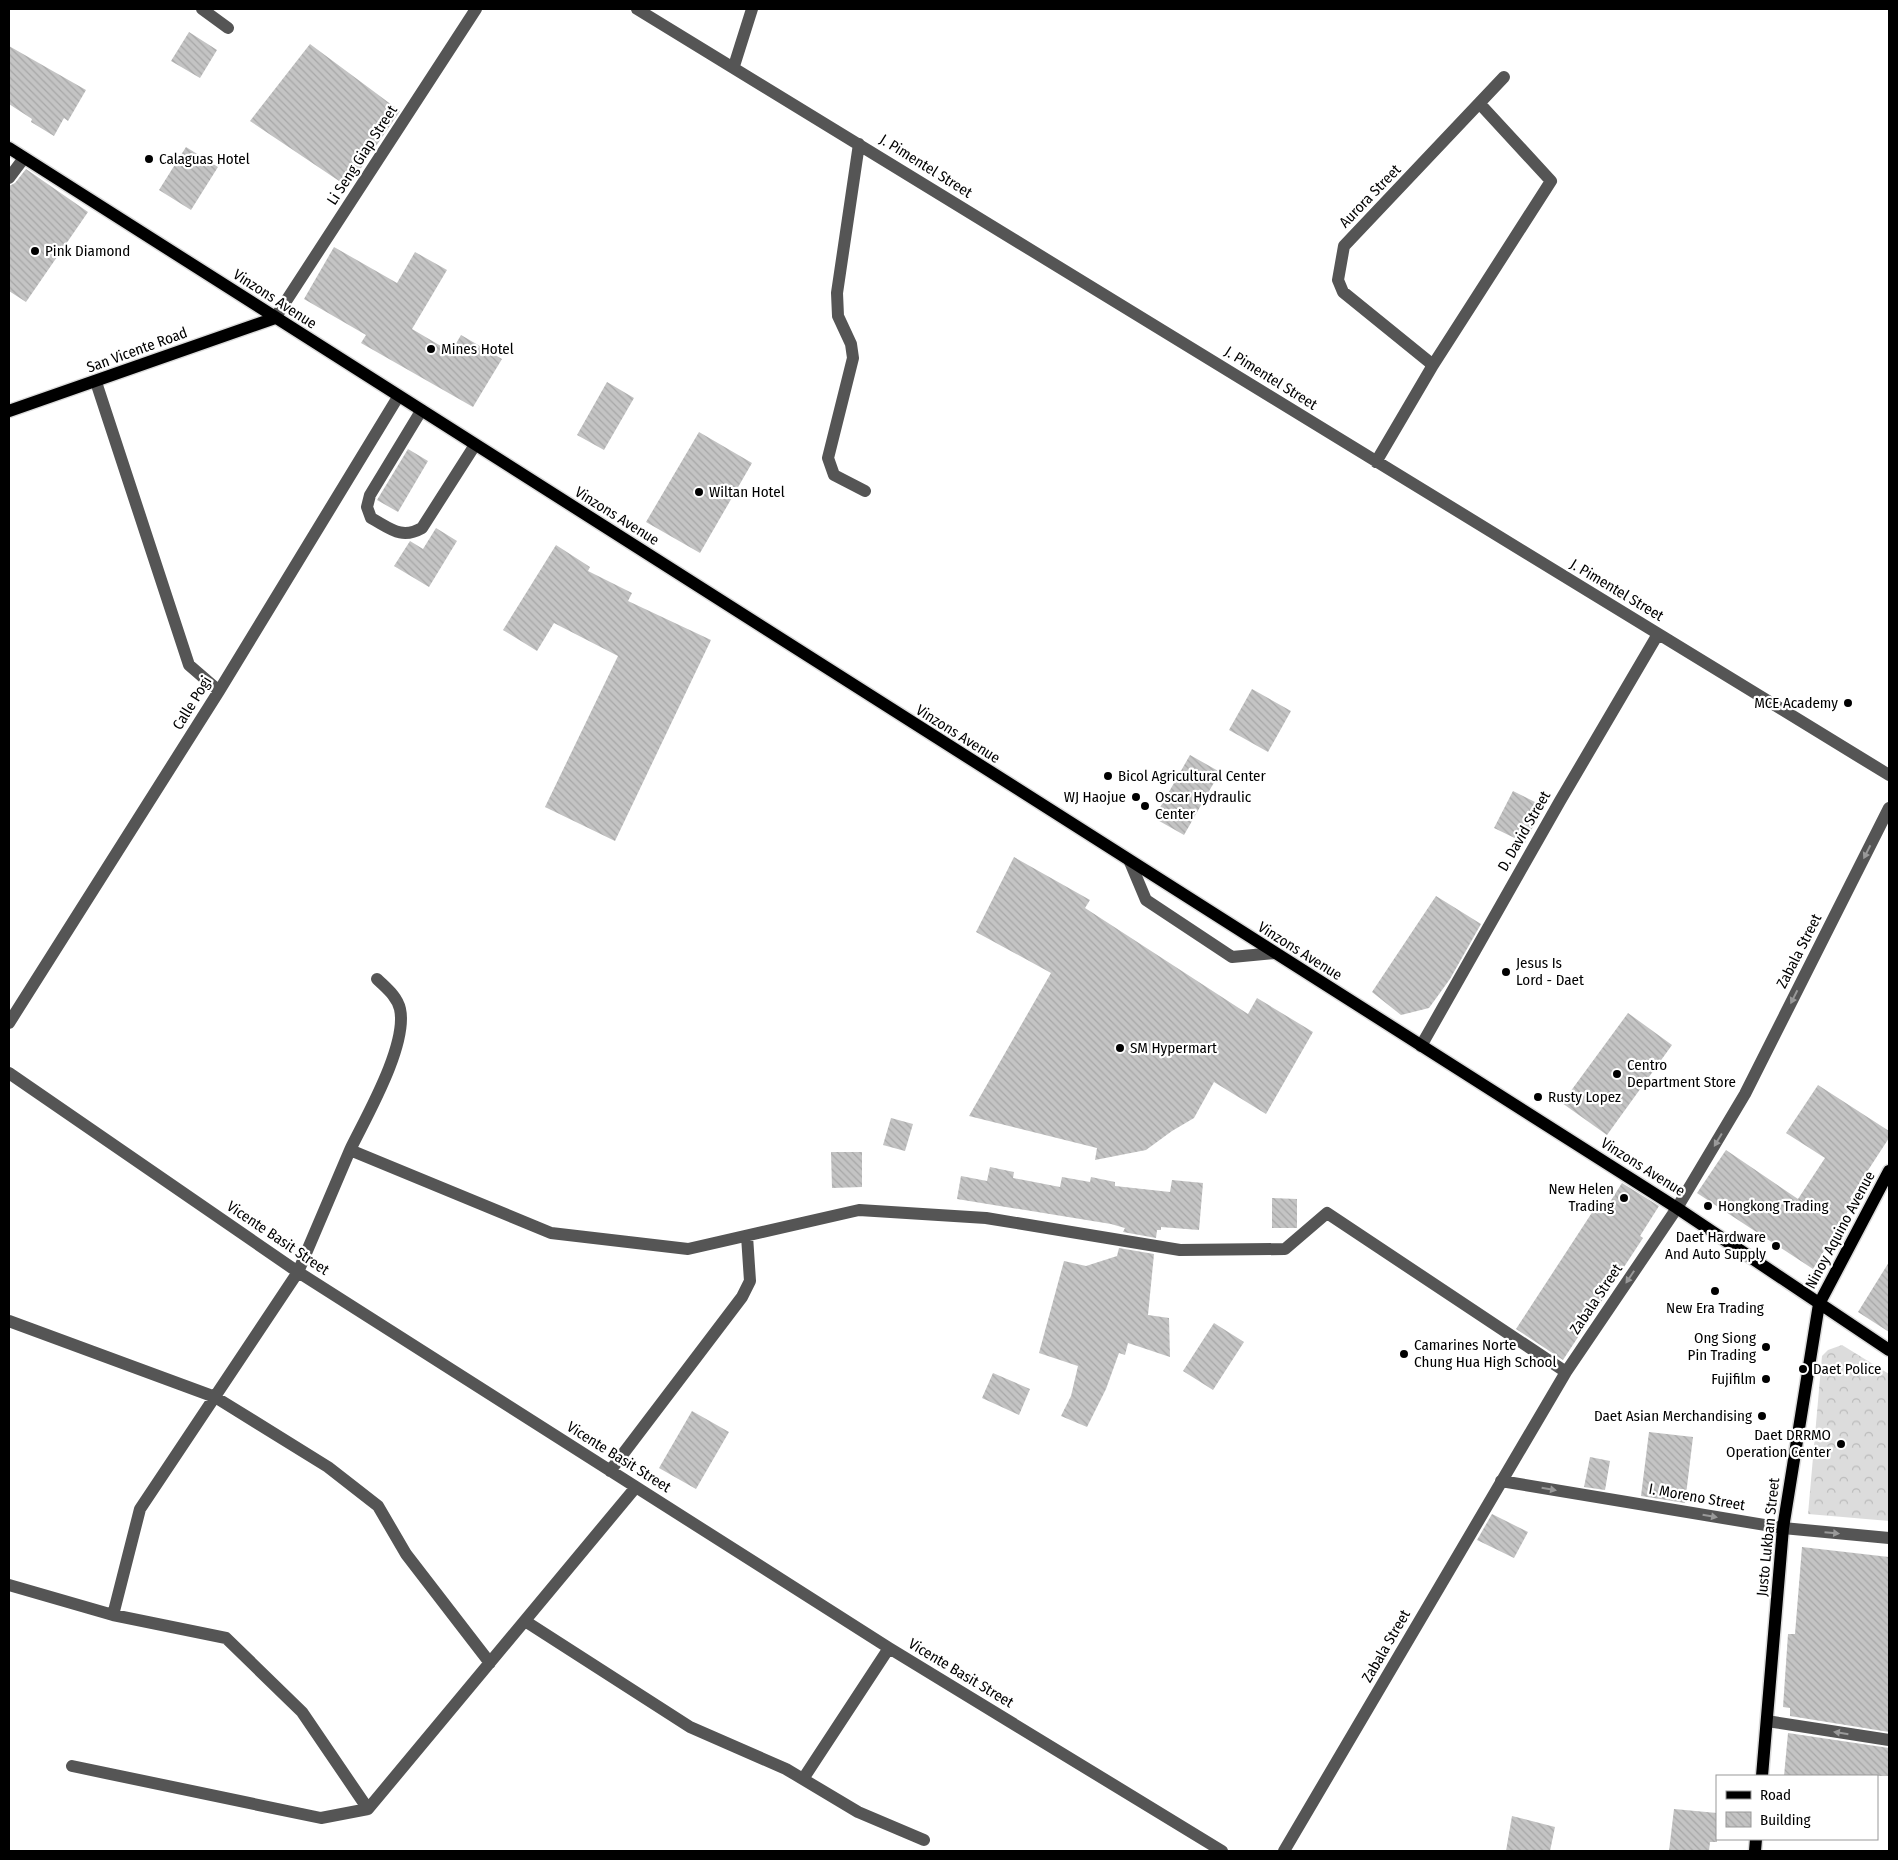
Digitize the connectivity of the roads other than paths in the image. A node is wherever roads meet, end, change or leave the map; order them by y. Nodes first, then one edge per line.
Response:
1 (202, 9) edge
2 (476, 9) edge
3 (637, 9) edge
4 (752, 9) edge
5 (228, 28) dead end
6 (734, 66) junction
7 (1504, 77) dead end
8 (1480, 104) junction
9 (859, 144) junction
10 (9, 148) edge
11 (24, 158) junction
12 (9, 178) edge
13 (275, 318) junction
14 (1433, 365) junction
15 (96, 382) junction
16 (398, 397) junction
17 (9, 411) edge
18 (421, 411) junction
19 (475, 445) junction
20 (1376, 462) junction
21 (865, 491) dead end
22 (1658, 634) junction
23 (219, 691) junction
24 (1889, 775) edge
25 (1889, 808) edge
26 (1130, 862) junction
27 (1274, 953) junction
28 (377, 979) dead end
29 (9, 1023) edge
30 (1421, 1046) junction
31 (9, 1073) edge
32 (350, 1150) junction
33 (1889, 1171) edge
34 (1677, 1208) junction
35 (747, 1236) junction
36 (298, 1272) junction
37 (1819, 1304) junction
38 (9, 1321) edge
39 (1889, 1350) edge
40 (1566, 1372) junction
41 (215, 1397) junction
42 (610, 1471) junction
43 (1501, 1481) junction
44 (636, 1487) junction
45 (1783, 1528) junction
46 (1889, 1538) edge
47 (9, 1584) edge
48 (113, 1614) junction
49 (525, 1621) junction
50 (889, 1648) junction
51 (490, 1663) junction
52 (1768, 1721) junction
53 (1889, 1740) edge
54 (72, 1766) dead end
55 (1762, 1775) edge
56 (804, 1779) junction
57 (368, 1809) junction
58 (924, 1840) dead end
59 (1222, 1851) edge
60 (1284, 1851) edge

1 - 5 street
2 - 13 street, Li Seng Giap Street
3 - 6 street, J. Pimentel Street
4 - 6 street
6 - 9 street, J. Pimentel Street
7 - 8 street, Aurora Street
8 - 14 street
8 - 14 street, Aurora Street
9 - 20 street, J. Pimentel Street
9 - 21 street
10 - 11 main road, Vinzons Avenue
11 - 12 street
11 - 13 main road, Vinzons Avenue
13 - 15 main road, San Vicente Road
13 - 16 main road, Vinzons Avenue
14 - 20 street
15 - 17 main road, San Vicente Road
15 - 23 street
16 - 18 main road, Vinzons Avenue
16 - 23 street, Calle Pogi
18 - 19 main road, Vinzons Avenue
18 - 19 street
19 - 26 main road, Vinzons Avenue
20 - 22 street, J. Pimentel Street
22 - 24 street, J. Pimentel Street
22 - 30 street, D. David Street
23 - 29 street, Calle Pogi
25 -> 34 street, Zabala Street
26 - 27 main road, Vinzons Avenue
26 - 27 street
27 - 30 main road, Vinzons Avenue
28 - 32 street
30 - 34 main road, Vinzons Avenue
31 - 36 street, Vicente Basit Street
32 - 35 street
32 - 36 street
33 - 37 main road, Ninoy Aquino Avenue
34 - 37 main road, Vinzons Avenue
34 -> 40 street, Zabala Street
35 - 40 street
35 - 42 street
36 - 41 street
36 - 42 street, Vicente Basit Street
37 - 39 main road, Vinzons Avenue
37 - 45 main road, Justo Lukban Street
38 - 41 street
40 - 43 street, Zabala Street
41 - 48 street
41 - 51 street
42 - 44 street, Vicente Basit Street
43 -> 45 street, I. Moreno Street
43 - 60 street, Zabala Street
44 - 49 street
44 - 50 street, Vicente Basit Street
45 -> 46 street, I. Moreno Street
45 - 52 main road, Justo Lukban Street
47 - 48 street
48 - 57 street
49 - 51 street
49 - 56 street
50 - 56 street
50 - 59 street, Vicente Basit Street
51 - 57 street
53 -> 52 street
52 - 55 main road, Justo Lukban Street
54 - 57 street
56 - 58 street

